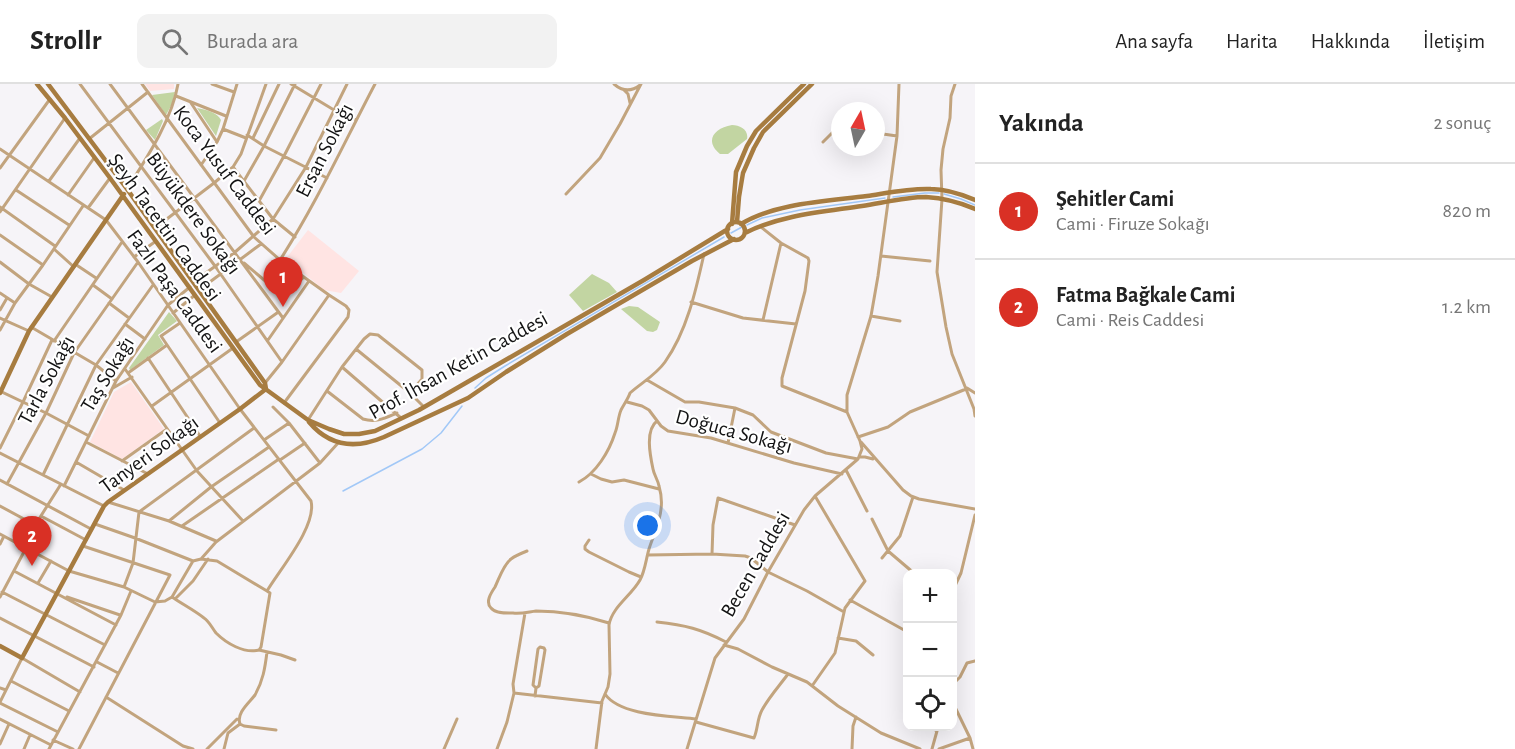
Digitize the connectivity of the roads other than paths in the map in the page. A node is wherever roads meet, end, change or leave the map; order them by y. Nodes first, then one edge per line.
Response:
1 (37, 84) edge
2 (80, 84) edge
3 (110, 84) edge
4 (142, 84) edge
5 (177, 84) edge
6 (212, 84) edge
7 (237, 84) edge
8 (266, 84) edge
9 (279, 84) edge
10 (293, 84) edge
11 (321, 84) edge
12 (347, 84) edge
13 (375, 84) edge
14 (614, 84) edge
15 (641, 84) edge
16 (804, 84) edge
17 (812, 84) edge
18 (899, 84) edge
19 (955, 84) edge
20 (51, 85) edge
21 (624, 90) junction
22 (148, 92) junction
23 (234, 92) junction
24 (176, 96) junction
25 (314, 98) junction
26 (50, 99) junction
27 (190, 102) junction
28 (630, 105) junction
29 (128, 108) junction
30 (334, 110) junction
31 (226, 116) junction
32 (166, 117) junction
33 (65, 118) junction
34 (356, 120) junction
35 (110, 122) junction
36 (223, 129) junction
37 (831, 134) edge
38 (885, 134) edge
39 (246, 136) junction
40 (897, 136) junction
41 (80, 138) junction
42 (253, 138) junction
43 (89, 139) junction
44 (217, 142) junction
45 (823, 142) dead end
46 (155, 143) junction
47 (264, 146) junction
48 (0, 149) edge
49 (9, 155) junction
50 (284, 156) junction
51 (94, 158) junction
52 (201, 165) junction
53 (141, 166) junction
54 (233, 167) junction
55 (306, 167) junction
56 (0, 168) edge
57 (29, 169) junction
58 (110, 178) junction
59 (328, 179) junction
60 (244, 181) junction
61 (49, 182) junction
62 (214, 183) junction
63 (127, 189) junction
64 (16, 190) junction
65 (941, 190) junction
66 (889, 193) junction
67 (68, 195) junction
68 (566, 195) dead end
69 (123, 196) junction
70 (194, 198) junction
71 (942, 199) junction
72 (259, 201) junction
73 (975, 201) edge
74 (888, 202) junction
75 (83, 206) junction
76 (88, 208) junction
77 (1, 209) edge
78 (975, 209) edge
79 (174, 212) junction
80 (273, 219) junction
81 (106, 220) junction
82 (69, 225) junction
83 (735, 225) junction
84 (761, 226) junction
85 (155, 228) junction
86 (745, 234) junction
87 (0, 235) edge
88 (254, 237) junction
89 (295, 237) junction
90 (734, 239) junction
91 (156, 241) junction
92 (122, 242) junction
93 (781, 243) junction
94 (261, 244) junction
95 (55, 247) junction
96 (234, 253) junction
97 (704, 254) junction
98 (880, 256) junction
99 (134, 257) junction
100 (240, 260) junction
101 (280, 260) junction
102 (930, 261) dead end
103 (0, 262) edge
104 (138, 262) junction
105 (43, 265) junction
106 (75, 265) junction
107 (215, 266) junction
108 (220, 274) junction
109 (304, 277) junction
110 (96, 278) junction
111 (309, 281) junction
112 (193, 282) junction
113 (29, 284) junction
114 (153, 284) junction
115 (93, 285) junction
116 (190, 287) junction
117 (199, 290) junction
118 (0, 293) edge
119 (195, 295) junction
120 (329, 295) junction
121 (52, 297) junction
122 (7, 298) junction
123 (112, 298) junction
124 (691, 302) junction
125 (15, 303) junction
126 (109, 303) junction
127 (168, 305) junction
128 (0, 310) edge
129 (278, 312) junction
130 (173, 313) junction
131 (871, 316) junction
132 (129, 318) junction
133 (283, 318) junction
134 (2, 319) edge
135 (763, 320) junction
136 (900, 321) dead end
137 (180, 322) junction
138 (125, 324) junction
139 (796, 324) junction
140 (258, 327) junction
141 (30, 329) junction
142 (0, 330) edge
143 (145, 339) junction
144 (267, 340) junction
145 (53, 341) junction
146 (236, 342) junction
147 (167, 345) junction
148 (233, 348) junction
149 (356, 349) junction
150 (74, 353) junction
151 (148, 358) junction
152 (282, 362) junction
153 (96, 365) junction
154 (210, 365) junction
155 (342, 367) junction
156 (125, 368) junction
157 (128, 373) junction
158 (132, 377) junction
159 (190, 379) junction
160 (647, 379) junction
161 (116, 381) junction
162 (266, 386) junction
163 (459, 387) junction
164 (113, 388) junction
165 (966, 388) junction
166 (327, 391) junction
167 (0, 392) edge
168 (171, 392) junction
169 (410, 393) junction
170 (975, 393) edge
171 (468, 398) junction
172 (24, 402) junction
173 (627, 402) junction
174 (285, 403) junction
175 (151, 406) junction
176 (273, 407) dead end
177 (424, 407) junction
178 (240, 408) junction
179 (735, 408) junction
180 (46, 412) junction
181 (846, 412) junction
182 (397, 413) junction
183 (975, 416) edge
184 (401, 418) junction
185 (308, 420) junction
186 (657, 421) junction
187 (220, 423) junction
188 (288, 423) junction
189 (68, 425) junction
190 (255, 428) junction
191 (166, 429) junction
192 (359, 434) junction
193 (89, 436) junction
194 (201, 436) junction
195 (859, 439) junction
196 (264, 440) junction
197 (86, 442) junction
198 (339, 442) junction
199 (728, 443) junction
200 (305, 444) junction
201 (358, 445) junction
202 (269, 447) junction
203 (0, 448) edge
204 (182, 450) junction
205 (0, 453) edge
206 (858, 458) junction
207 (279, 460) junction
208 (122, 461) junction
209 (877, 461) junction
210 (76, 462) junction
211 (20, 463) junction
212 (320, 463) junction
213 (846, 470) junction
214 (197, 471) junction
215 (148, 474) junction
216 (591, 474) junction
217 (842, 474) junction
218 (43, 475) junction
219 (0, 480) edge
220 (579, 482) dead end
221 (295, 483) junction
222 (8, 484) junction
223 (62, 485) junction
224 (212, 487) junction
225 (660, 489) junction
226 (125, 490) junction
227 (815, 496) junction
228 (914, 497) junction
229 (222, 498) junction
230 (106, 504) junction
231 (0, 506) edge
232 (47, 506) junction
233 (975, 509) edge
234 (867, 511) dead end
235 (139, 512) junction
236 (975, 515) edge
237 (41, 516) junction
238 (872, 519) dead end
239 (169, 520) junction
240 (243, 521) junction
241 (35, 525) junction
242 (795, 525) junction
243 (93, 526) junction
244 (182, 526) junction
245 (2, 535) edge
246 (135, 538) junction
247 (590, 540) dead end
248 (216, 542) junction
249 (84, 543) junction
250 (0, 544) edge
251 (24, 547) junction
252 (527, 551) dead end
253 (888, 551) junction
254 (712, 554) junction
255 (648, 555) junction
256 (882, 558) dead end
257 (201, 559) junction
258 (208, 560) junction
259 (51, 561) junction
260 (193, 561) junction
261 (133, 563) junction
262 (910, 569) edge
263 (14, 571) junction
264 (69, 571) junction
265 (768, 572) junction
266 (642, 577) junction
267 (957, 581) edge
268 (38, 584) junction
269 (124, 587) junction
270 (131, 591) junction
271 (267, 591) junction
272 (56, 595) junction
273 (1, 596) edge
274 (173, 598) junction
275 (850, 600) junction
276 (154, 602) junction
277 (844, 612) junction
278 (525, 613) junction
279 (46, 614) junction
280 (121, 615) junction
281 (0, 618) edge
282 (657, 622) dead end
283 (609, 623) junction
284 (116, 625) junction
285 (903, 629) edge
286 (34, 636) junction
287 (838, 638) junction
288 (725, 644) junction
289 (105, 645) junction
290 (0, 646) edge
291 (259, 650) junction
292 (267, 652) junction
293 (873, 655) dead end
294 (22, 658) junction
295 (295, 660) dead end
296 (975, 661) edge
297 (97, 662) junction
298 (94, 667) junction
299 (118, 673) junction
300 (788, 674) junction
301 (957, 679) edge
302 (11, 681) junction
303 (812, 686) junction
304 (0, 688) edge
305 (536, 688) junction
306 (6, 690) junction
307 (80, 692) junction
308 (514, 693) junction
309 (605, 694) junction
310 (535, 696) junction
311 (106, 697) junction
312 (0, 703) edge
313 (602, 703) junction
314 (69, 711) junction
315 (957, 711) edge
316 (856, 717) junction
317 (238, 718) junction
318 (0, 719) edge
319 (457, 719) dead end
320 (696, 720) junction
321 (9, 724) junction
322 (240, 724) junction
323 (276, 730) dead end
324 (937, 731) edge
325 (58, 732) junction
326 (30, 735) junction
327 (970, 738) junction
328 (53, 740) junction
329 (0, 744) edge
330 (50, 747) edge
331 (182, 747) edge
332 (24, 749) edge
333 (73, 749) edge
334 (79, 749) edge
335 (193, 749) edge
336 (207, 749) edge
337 (224, 749) edge
338 (444, 749) edge
339 (497, 749) edge
340 (597, 749) edge
341 (687, 749) edge
342 (852, 749) edge
343 (920, 749) edge
344 (932, 749) edge
345 (939, 749) edge
346 (973, 749) edge

1 - 26 street, Şeyh Tacettin Caddesi
2 - 35 street, Büyükdere Sokağı
3 - 29 street
4 - 22 street, Koca Yusuf Caddesi
5 - 24 street
6 - 23 street
7 - 23 street
8 - 39 street
9 - 42 street
10 - 25 street
10 - 47 street
11 - 25 street
12 - 30 street
13 - 34 street, Ersan Sokağı
14 - 21 street
15 - 21 street
15 - 28 street
16 - 83 street
17 - 83 street
18 - 40 street
19 - 65 street
20 - 43 street, Şeyh Tacettin Caddesi
21 - 28 street
22 - 29 street
22 - 32 street, Koca Yusuf Caddesi
23 - 31 street
24 - 27 street
24 - 32 street
25 - 30 street
25 - 50 street
26 - 33 street, Şeyh Tacettin Caddesi
26 - 49 street
27 - 31 street
27 - 44 street
28 - 68 street
29 - 35 street
29 - 46 street
30 - 34 street
30 - 55 street
31 - 36 street
32 - 46 street
32 - 52 street, Koca Yusuf Caddesi
33 - 41 street, Şeyh Tacettin Caddesi
33 - 57 street
34 - 59 street, Ersan Sokağı
35 - 43 street
35 - 53 street, Büyükdere Sokağı
36 - 39 street
36 - 44 street
37 - 45 street
38 - 40 street
39 - 42 street
39 - 54 street
40 - 66 street
41 - 51 street, Şeyh Tacettin Caddesi
41 - 61 street
42 - 47 street
43 - 63 street, Şeyh Tacettin Caddesi
44 - 52 street
46 - 53 street
46 - 70 street
47 - 50 street
47 - 60 street
48 - 49 street, Fazlı Paşa Caddesi
49 - 56 street
49 - 57 street, Fazlı Paşa Caddesi
50 - 55 street
50 - 72 street
51 - 58 street, Şeyh Tacettin Caddesi
51 - 67 street
52 - 62 street, Koca Yusuf Caddesi
53 - 63 street
53 - 79 street, Büyükdere Sokağı
54 - 60 street
54 - 62 street
55 - 59 street
55 - 80 street
57 - 61 street, Fazlı Paşa Caddesi
57 - 64 street
58 - 69 street, Şeyh Tacettin Caddesi
58 - 76 street
59 - 89 street, Ersan Sokağı
60 - 72 street
61 - 67 street, Fazlı Paşa Caddesi
62 - 70 street
62 - 88 street, Koca Yusuf Caddesi
63 - 69 street
63 - 85 street, Şeyh Tacettin Caddesi
64 - 77 street
64 - 82 street
65 - 66 street, Prof. İhsan Ketin Caddesi
65 - 71 street
65 - 73 street, Prof. İhsan Ketin Caddesi
66 - 74 street
66 - 83 street, Prof. İhsan Ketin Caddesi
67 - 75 street, Fazlı Paşa Caddesi
69 - 81 street
69 - 91 street, Şeyh Tacettin Caddesi
70 - 79 street
70 - 96 street
71 - 74 street
71 - 78 street
71 - 165 street
72 - 80 street
74 - 84 street
74 - 98 street
75 - 76 street, Fazlı Paşa Caddesi
75 - 82 street
76 - 81 street, Fazlı Paşa Caddesi
77 - 95 street
79 - 85 street
79 - 107 street, Büyükdere Sokağı
80 - 88 street
80 - 89 street
81 - 92 street, Fazlı Paşa Caddesi
81 - 106 street
82 - 95 street
83 - 86 street
83 - 90 street
83 - 163 street, Prof. İhsan Ketin Caddesi
84 - 86 street
84 - 93 street
85 - 112 street, Şeyh Tacettin Caddesi
86 - 90 street, Prof. İhsan Ketin Caddesi
87 - 105 street
88 - 94 street, Koca Yusuf Caddesi
88 - 96 street
89 - 101 street, Ersan Sokağı
90 - 97 street, Prof. İhsan Ketin Caddesi
91 - 99 street
91 - 116 street, Şeyh Tacettin Caddesi
92 - 99 street, Fazlı Paşa Caddesi
92 - 110 street
93 - 135 street
93 - 139 street
94 - 100 street
94 - 101 street, Koca Yusuf Caddesi
95 - 105 street
95 - 106 street
96 - 100 street
96 - 107 street
97 - 124 street
97 - 171 street, Prof. İhsan Ketin Caddesi
98 - 102 street
98 - 131 street
99 - 104 street, Fazlı Paşa Caddesi
100 - 108 street
100 - 109 street
100 - 129 street
101 - 109 street, Koca Yusuf Caddesi
103 - 113 street
104 - 114 street, Fazlı Paşa Caddesi
104 - 123 street, Tarla Sokağı
105 - 113 street
106 - 110 street
106 - 121 street
107 - 108 street, Büyükdere Sokağı
107 - 112 street
108 - 117 street
108 - 140 street, Büyükdere Sokağı
109 - 111 street, Koca Yusuf Caddesi
110 - 115 street
111 - 120 street, Koca Yusuf Caddesi
111 - 133 street
112 - 117 street, Şeyh Tacettin Caddesi
113 - 121 street
113 - 125 street
114 - 127 street, Fazlı Paşa Caddesi
114 - 132 street
115 - 123 street
115 - 145 street
116 - 119 street, Şeyh Tacettin Caddesi
116 - 127 street, Taş Sokağı
117 - 146 street, Şeyh Tacettin Caddesi
118 - 122 street
119 - 130 street
119 - 148 street, Şeyh Tacettin Caddesi
120 - 152 street
120 - 174 street, Koca Yusuf Caddesi
121 - 141 street
122 - 125 street
122 - 128 street
123 - 126 street, Tarla Sokağı
124 - 135 street
124 - 160 street
125 - 134 street
126 - 132 street
126 - 150 street, Tarla Sokağı
127 - 130 street, Fazlı Paşa Caddesi
127 - 143 street, Taş Sokağı
129 - 133 street
129 - 140 street
130 - 137 street, Fazlı Paşa Caddesi
131 - 136 street
131 - 181 street
132 - 138 street
133 - 144 street
134 - 141 street
134 - 142 street
135 - 139 street
137 - 147 street
137 - 154 street, Fazlı Paşa Caddesi
138 - 143 street
138 - 153 street
139 - 181 street
140 - 144 street, Büyükdere Sokağı
140 - 146 street
141 - 145 street
141 - 167 street
143 - 156 street, Taş Sokağı
144 - 152 street, Büyükdere Sokağı
145 - 150 street
145 - 172 street
146 - 162 street, Şeyh Tacettin Caddesi
147 - 151 street
147 - 159 street
148 - 154 street
148 - 162 street, Şeyh Tacettin Caddesi
149 - 155 street
149 - 169 street
149 - 169 street
150 - 153 street
150 - 180 street, Tarla Sokağı
151 - 157 street
151 - 168 street
152 - 162 street
153 - 161 street
153 - 189 street
154 - 159 street
154 - 178 street, Fazlı Paşa Caddesi
155 - 166 street
155 - 182 street
156 - 157 street
156 - 161 street, Taş Sokağı
157 - 158 street
158 - 164 street
158 - 175 street
159 - 168 street
159 - 187 street
160 - 173 street
160 - 179 street
161 - 164 street, Taş Sokağı
162 - 174 street, Şeyh Tacettin Caddesi
162 - 178 street, Tanyeri Sokağı
163 - 171 street
163 - 177 street, Prof. İhsan Ketin Caddesi
164 - 193 street, Taş Sokağı
165 - 170 street
165 - 183 street
165 - 195 street
166 - 182 street
166 - 185 street
167 - 172 street
168 - 175 street
168 - 194 street
169 - 177 street
171 - 201 street, Prof. İhsan Ketin Caddesi
172 - 180 street
172 - 203 street
173 - 186 street, Doğuca Sokağı
173 - 216 street
174 - 185 street, Şeyh Tacettin Caddesi
175 - 191 street
176 - 188 street
177 - 184 street, Prof. İhsan Ketin Caddesi
178 - 187 street, Tanyeri Sokağı
178 - 190 street, Fazlı Paşa Caddesi
179 - 199 street
179 - 206 street
180 - 189 street
180 - 211 street, Tarla Sokağı
181 - 195 street
182 - 184 street
184 - 192 street, Prof. İhsan Ketin Caddesi
185 - 192 street, Prof. İhsan Ketin Caddesi
185 - 198 street, Prof. İhsan Ketin Caddesi
186 - 199 street, Doğuca Sokağı
186 - 225 street
187 - 194 street, Tanyeri Sokağı
188 - 196 street
188 - 200 street
189 - 193 street
189 - 218 street
190 - 196 street, Fazlı Paşa Caddesi
190 - 214 street
191 - 204 street
191 - 208 street
192 - 201 street
193 - 197 street, Taş Sokağı
194 - 204 street, Tanyeri Sokağı
195 - 206 street
195 - 209 street
196 - 202 street, Fazlı Paşa Caddesi
197 - 208 street
197 - 210 street, Taş Sokağı
198 - 201 street, Prof. İhsan Ketin Caddesi
198 - 212 street
199 - 217 street, Doğuca Sokağı
200 - 207 street
200 - 212 street
202 - 207 street, Fazlı Paşa Caddesi
202 - 224 street
204 - 214 street
204 - 215 street, Tanyeri Sokağı
205 - 211 street
206 - 209 street
206 - 213 street, Becen Caddesi
207 - 221 street, Fazlı Paşa Caddesi
207 - 229 street
208 - 215 street
209 - 228 street
210 - 223 street, Taş Sokağı
210 - 226 street
211 - 218 street
211 - 222 street, Tarla Sokağı
212 - 221 street
213 - 217 street, Becen Caddesi
213 - 234 street
214 - 224 street
214 - 235 street
215 - 226 street, Tanyeri Sokağı
216 - 220 street
216 - 225 street
217 - 227 street, Becen Caddesi
218 - 223 street
219 - 222 street
221 - 240 street
221 - 271 street, Fazlı Paşa Caddesi
222 - 232 street
223 - 230 street
223 - 232 street, Taş Sokağı
224 - 229 street
224 - 239 street
225 - 255 street
226 - 230 street, Tanyeri Sokağı
227 - 242 street, Becen Caddesi
227 - 275 street
228 - 233 street
228 - 253 street
229 - 240 street
229 - 244 street
230 - 235 street
230 - 243 street, Tanyeri Sokağı
231 - 241 street
232 - 237 street, Taş Sokağı
232 - 243 street
235 - 239 street
235 - 246 street
236 - 267 street
237 - 241 street, Taş Sokağı
237 - 249 street
238 - 253 street
239 - 244 street
240 - 248 street
241 - 251 street, Taş Sokağı
242 - 254 street
242 - 265 street, Becen Caddesi
243 - 246 street
243 - 249 street, Tanyeri Sokağı
244 - 248 street
245 - 250 street
245 - 251 street
246 - 260 street
246 - 261 street
247 - 266 street
248 - 257 street
249 - 261 street
249 - 264 street, Tanyeri Sokağı
251 - 259 street
251 - 263 street, Taş Sokağı
252 - 278 street
253 - 256 street
253 - 262 street
254 - 255 street
254 - 265 street
255 - 266 street
257 - 258 street
257 - 260 street
258 - 271 street
258 - 274 street
259 - 264 street
259 - 268 street
260 - 274 street
261 - 269 street
261 - 276 street
263 - 268 street
263 - 273 street, Taş Sokağı
264 - 269 street
264 - 272 street, Tanyeri Sokağı
265 - 277 street
265 - 288 street, Becen Caddesi
266 - 283 street
268 - 272 street
269 - 270 street
270 - 276 street
270 - 280 street
271 - 291 street
272 - 279 street, Tanyeri Sokağı
272 - 280 street
272 - 284 street
273 - 279 street
274 - 276 street
274 - 291 street
275 - 277 street
275 - 285 street
276 - 299 street
277 - 287 street
278 - 283 street
278 - 308 street
279 - 286 street, Tanyeri Sokağı
279 - 289 street
280 - 284 street
281 - 286 street
282 - 288 street
283 - 309 street
284 - 289 street
286 - 294 street, Tanyeri Sokağı
286 - 298 street
287 - 293 street
287 - 303 street
288 - 300 street
288 - 320 street, Becen Caddesi
289 - 297 street
290 - 294 street
291 - 292 street
292 - 295 street
292 - 317 street
294 - 302 street
294 - 307 street
296 - 301 street
297 - 298 street
297 - 299 street
298 - 307 street
299 - 311 street
300 - 303 street
300 - 320 street
302 - 306 street
302 - 314 street
303 - 316 street
304 - 306 street
305 - 305 street
305 - 310 street
306 - 312 street
307 - 314 street
308 - 310 street
308 - 339 street
309 - 313 street
309 - 320 street
310 - 313 street
311 - 331 street
311 - 334 street
312 - 325 street
313 - 340 street
314 - 325 street
315 - 327 street
316 - 342 street
316 - 343 street
317 - 322 street
317 - 336 street
318 - 321 street
319 - 338 street
320 - 341 street, Becen Caddesi
321 - 326 street
321 - 329 street
322 - 323 street
322 - 337 street
324 - 344 street
325 - 328 street
326 - 330 street
326 - 332 street
327 - 345 street
327 - 346 street
328 - 330 street
328 - 333 street
331 - 335 street

